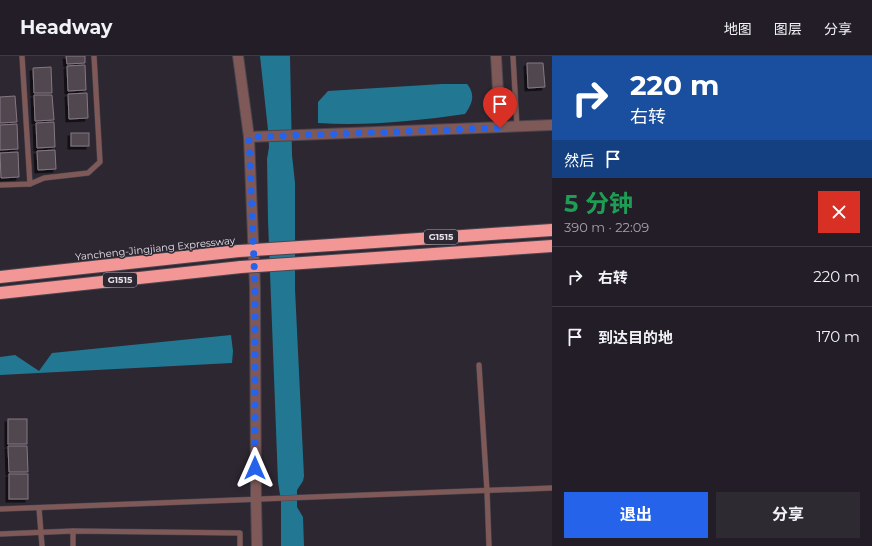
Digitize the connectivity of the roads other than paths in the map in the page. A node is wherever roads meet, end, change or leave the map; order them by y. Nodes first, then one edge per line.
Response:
1 (22, 56) edge
2 (94, 56) edge
3 (238, 56) edge
4 (496, 56) edge
5 (513, 56) edge
6 (552, 125) edge
7 (517, 127) junction
8 (500, 128) junction
9 (249, 137) junction
10 (30, 184) junction
11 (0, 185) edge
12 (552, 230) edge
13 (552, 246) edge
14 (0, 277) edge
15 (0, 293) edge
16 (479, 365) dead end
17 (552, 488) edge
18 (487, 491) junction
19 (256, 499) junction
20 (39, 508) junction
21 (0, 509) edge
22 (73, 531) junction
23 (41, 532) junction
24 (0, 534) edge
25 (42, 546) edge
26 (73, 546) edge
27 (240, 546) edge
28 (257, 546) edge
29 (489, 546) edge

1 - 10 lane
2 - 10 lane
3 - 9 street
4 - 8 street
5 - 7 lane
6 - 7 street
7 - 8 street
8 - 9 street
9 - 19 street
10 - 11 lane
12 - 14 highway, Yancheng-Jingjiang Expressway / G1515, bridge
13 - 15 highway, G1515, bridge
16 - 18 lane
17 - 18 lane
18 - 19 lane
18 - 29 lane
19 - 20 lane
19 - 28 street
20 - 21 lane
20 - 23 lane
22 - 23 lane
22 - 26 lane
22 - 27 lane
23 - 24 lane
23 - 25 lane

